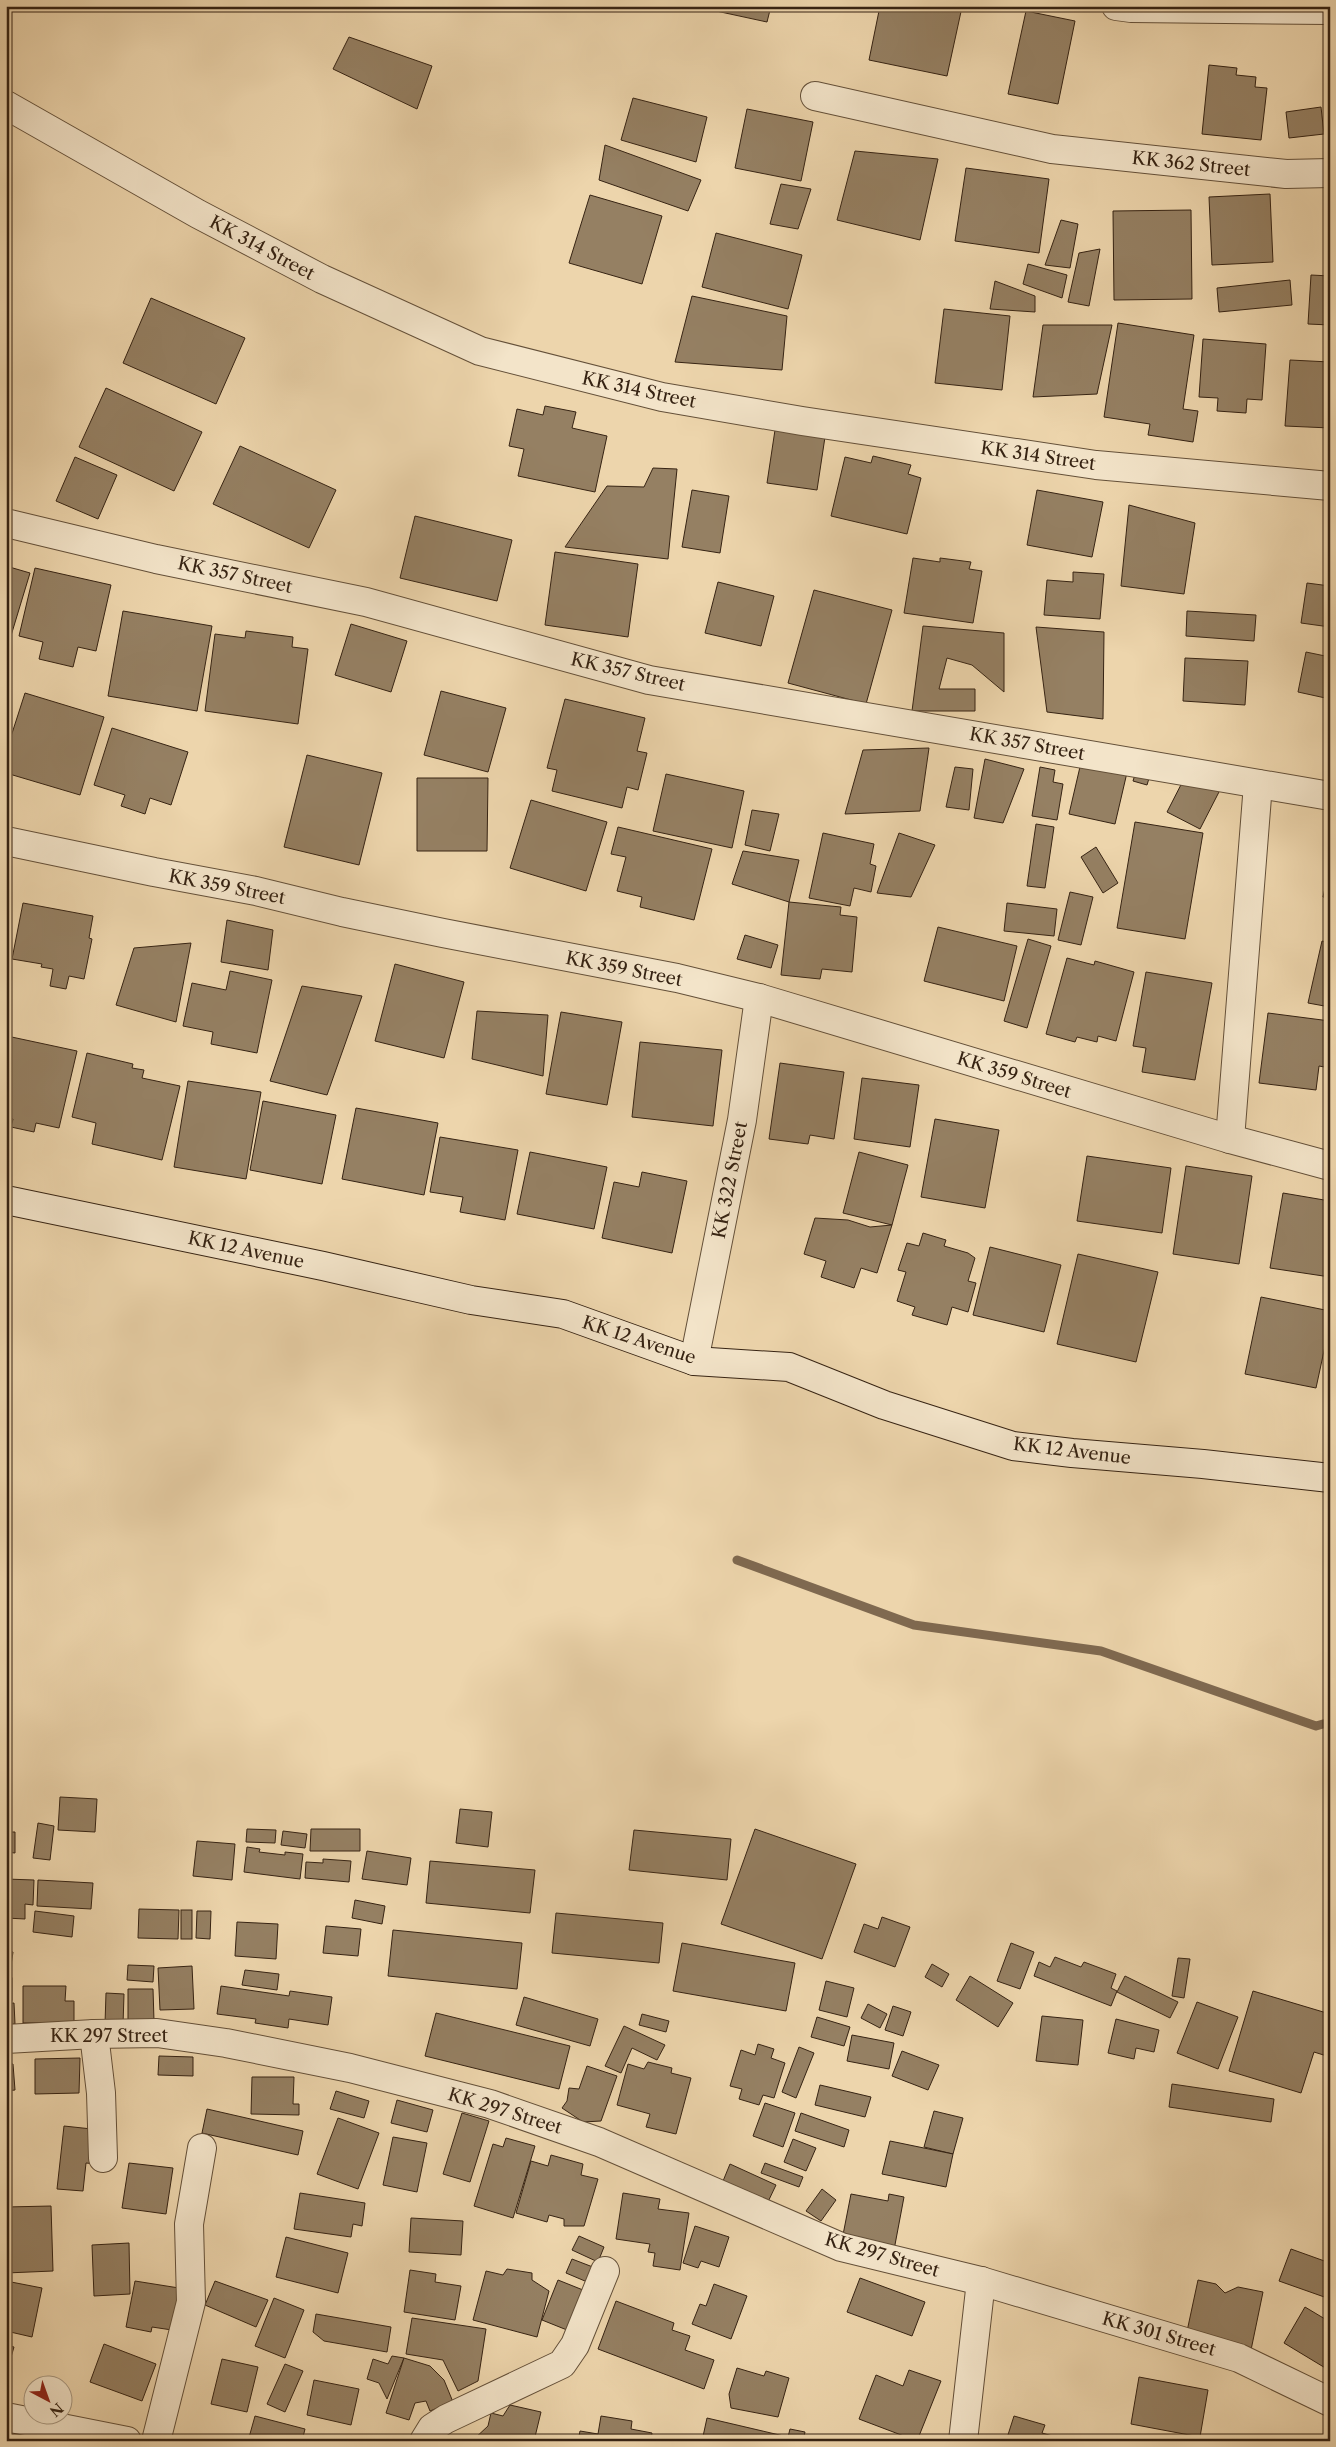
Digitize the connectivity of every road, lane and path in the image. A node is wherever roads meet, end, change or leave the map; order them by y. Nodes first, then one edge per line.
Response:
1 (1116, 6) edge
2 (1320, 9) edge
3 (815, 96) dead end
4 (6, 105) edge
5 (1330, 173) edge
6 (1330, 486) edge
7 (6, 523) edge
8 (1258, 784) junction
9 (1330, 796) edge
10 (6, 841) edge
11 (759, 998) junction
12 (1230, 1139) junction
13 (1330, 1166) edge
14 (6, 1200) edge
15 (694, 1361) junction
16 (1330, 1478) edge
17 (94, 2034) junction
18 (6, 2039) edge
19 (202, 2148) dead end
20 (103, 2158) dead end
21 (605, 2272) dead end
22 (981, 2282) junction
23 (1330, 2402) edge
24 (6, 2417) edge
25 (85, 2437) edge
26 (127, 2441) edge
27 (156, 2441) edge
28 (424, 2441) edge
29 (963, 2441) edge

1 - 2 street
3 - 5 street, KK 362 Street
4 - 6 street, KK 314 Street
7 - 8 street, KK 357 Street
8 - 9 street, KK 357 Street
8 - 12 street
10 - 11 street, KK 359 Street
11 - 12 street, KK 359 Street
11 - 15 street, KK 322 Street
12 - 13 street, KK 359 Street
14 - 15 street, KK 12 Avenue
15 - 16 street, KK 12 Avenue
17 - 18 street, KK 297 Street
17 - 20 street
17 - 22 street, KK 297 Street
19 - 27 street
21 - 28 street
22 - 23 street, KK 301 Street
22 - 29 street
24 - 25 street
25 - 26 street

